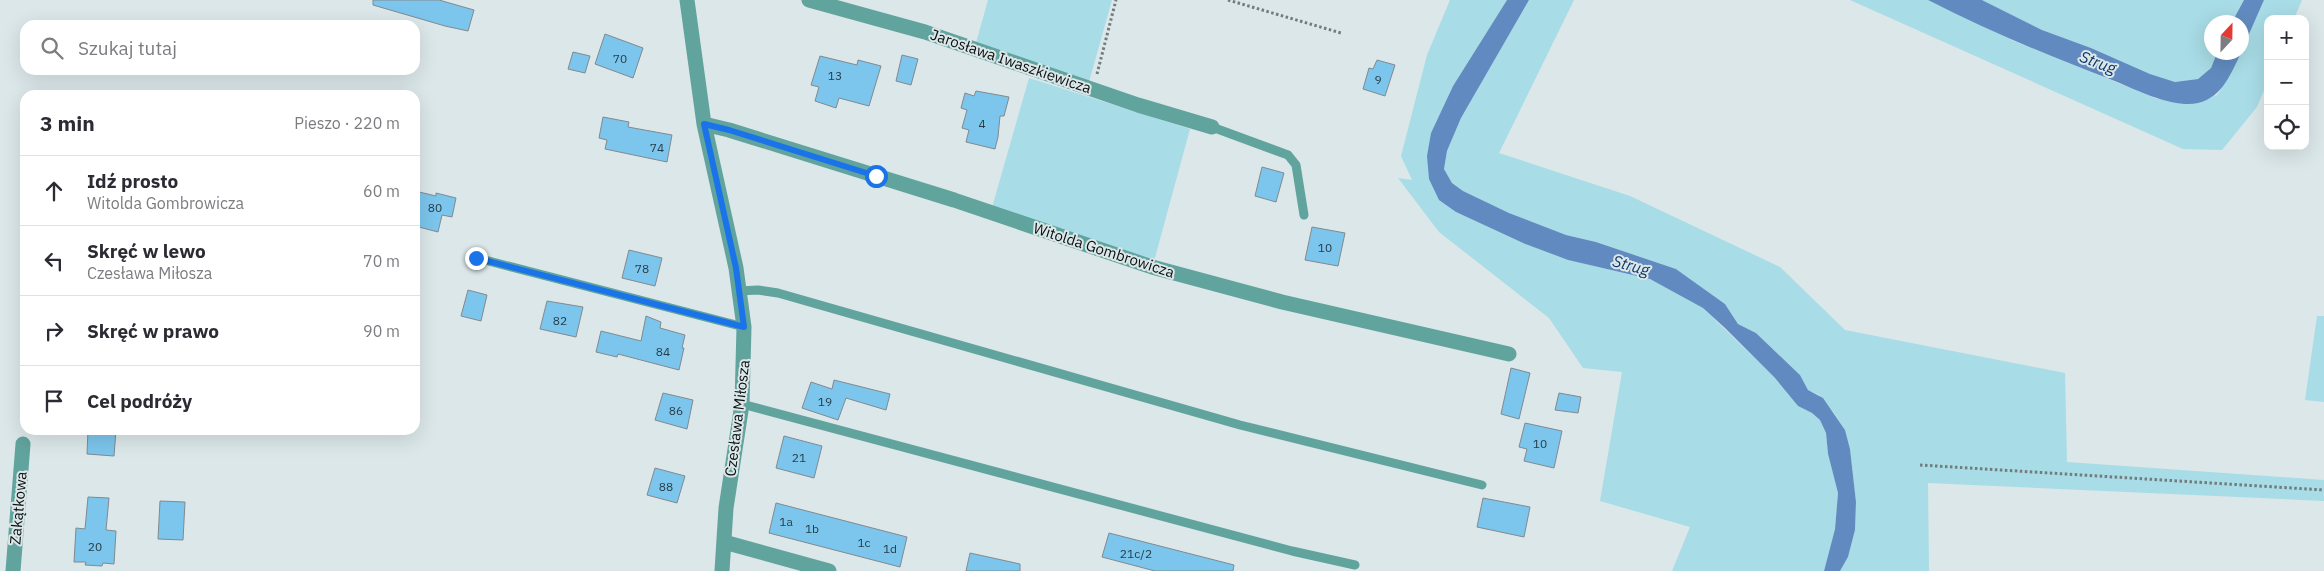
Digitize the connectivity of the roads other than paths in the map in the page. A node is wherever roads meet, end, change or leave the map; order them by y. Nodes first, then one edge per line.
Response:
1 (687, 0) edge
2 (809, 0) edge
3 (704, 124) junction
4 (1212, 127) joint
5 (1304, 215) dead end
6 (476, 258) dead end
7 (739, 290) junction
8 (744, 327) junction
9 (1509, 354) dead end
10 (742, 404) junction
11 (23, 444) dead end
12 (1482, 485) dead end
13 (724, 542) junction
14 (1355, 565) dead end
15 (13, 571) edge
16 (722, 571) edge
17 (829, 571) edge

1 - 3 street, Czesława Miłosza
2 - 4 street, Jarosława Iwaszkiewicza
3 - 7 street, Czesława Miłosza
3 - 9 street, Witolda Gombrowicza
4 - 5 lane
6 - 8 lane
7 - 8 street, Czesława Miłosza
7 - 12 lane
8 - 10 street, Czesława Miłosza
10 - 13 street, Czesława Miłosza
10 - 14 lane
11 - 15 street, Zakątkowa
13 - 16 street, Czesława Miłosza
13 - 17 street

